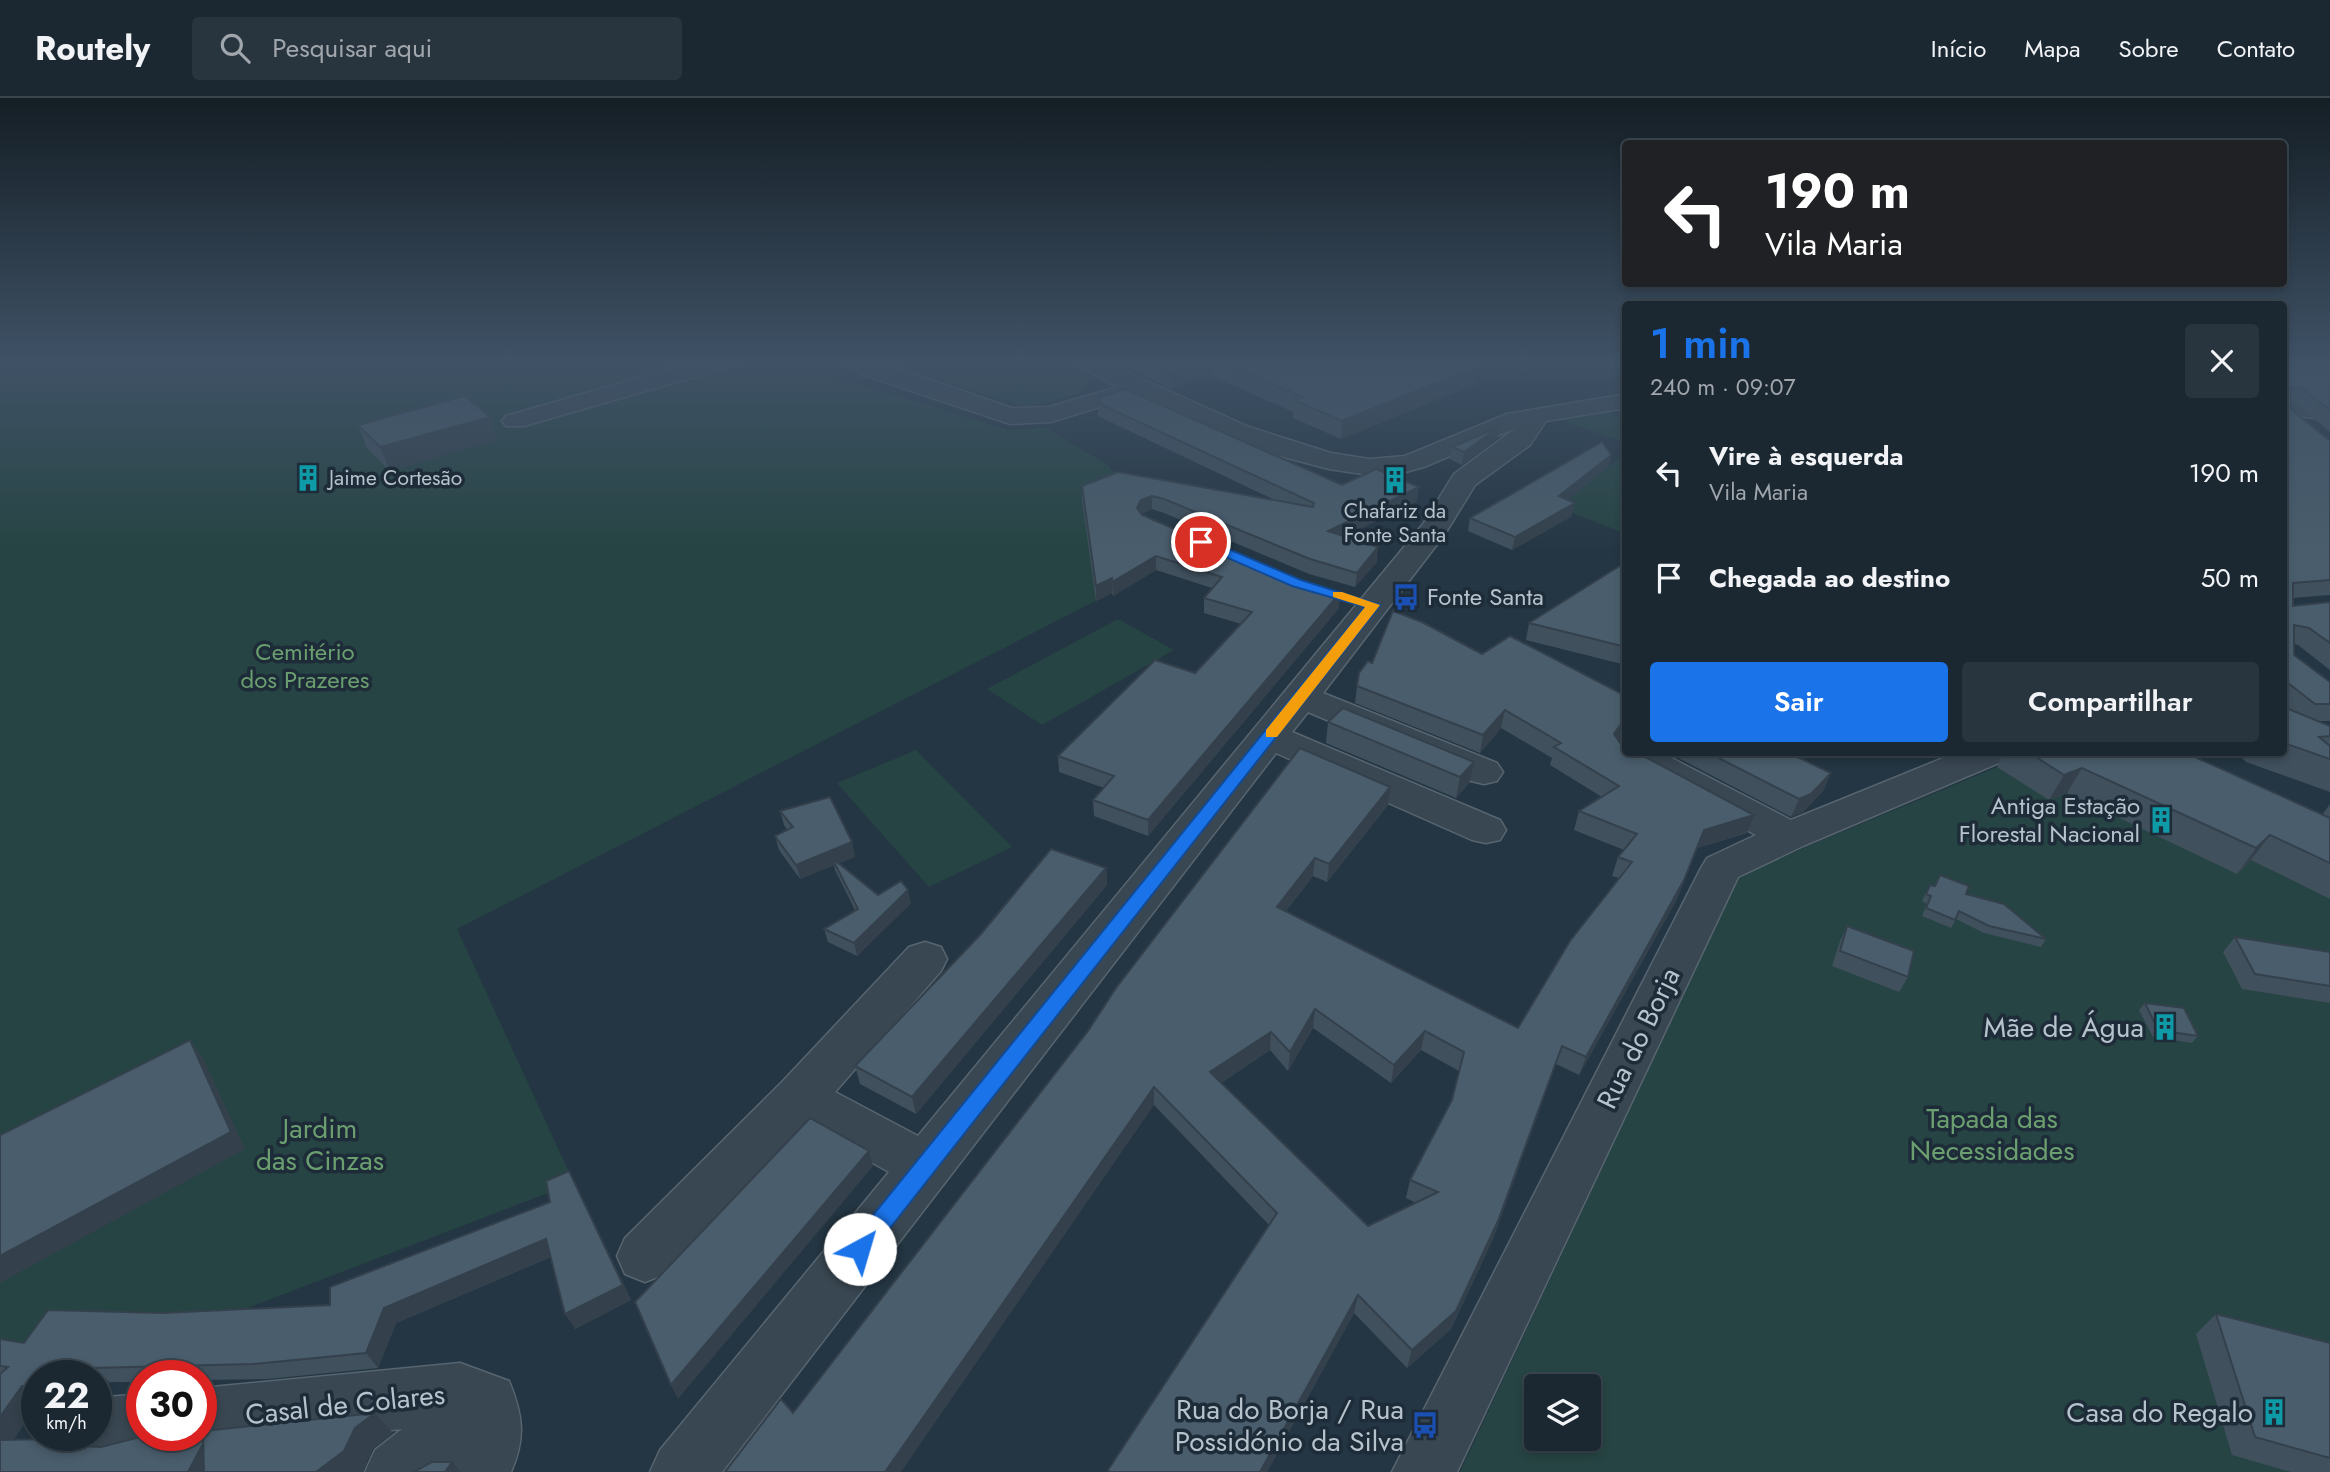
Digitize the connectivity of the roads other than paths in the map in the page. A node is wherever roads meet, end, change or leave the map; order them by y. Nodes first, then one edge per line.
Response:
1 (1226, 424) edge
2 (1502, 424) edge
3 (1531, 424) edge
4 (2302, 424) edge
5 (2312, 433) edge
6 (1300, 696) junction
7 (1269, 736) junction
8 (1636, 756) edge
9 (1983, 756) edge
10 (1484, 772) dead end
11 (1486, 830) dead end
12 (1789, 836) junction
13 (926, 959) dead end
14 (800, 1097) junction
15 (926, 1166) junction
16 (645, 1256) dead end
17 (487, 1403) junction
18 (217, 1417) edge
19 (397, 1472) edge
20 (479, 1472) edge
21 (682, 1472) edge
22 (1424, 1472) edge

1 - 2 street
3 - 6 street
4 - 5 street
6 - 7 street
6 - 10 street
7 - 11 street
7 - 15 street
8 - 12 street
9 - 12 street, Rua do Borja
12 - 22 street, Rua do Borja
13 - 14 street
14 - 15 street
14 - 16 street
15 - 21 street
17 - 18 street, Casal de Colares
17 - 19 street
17 - 20 street

